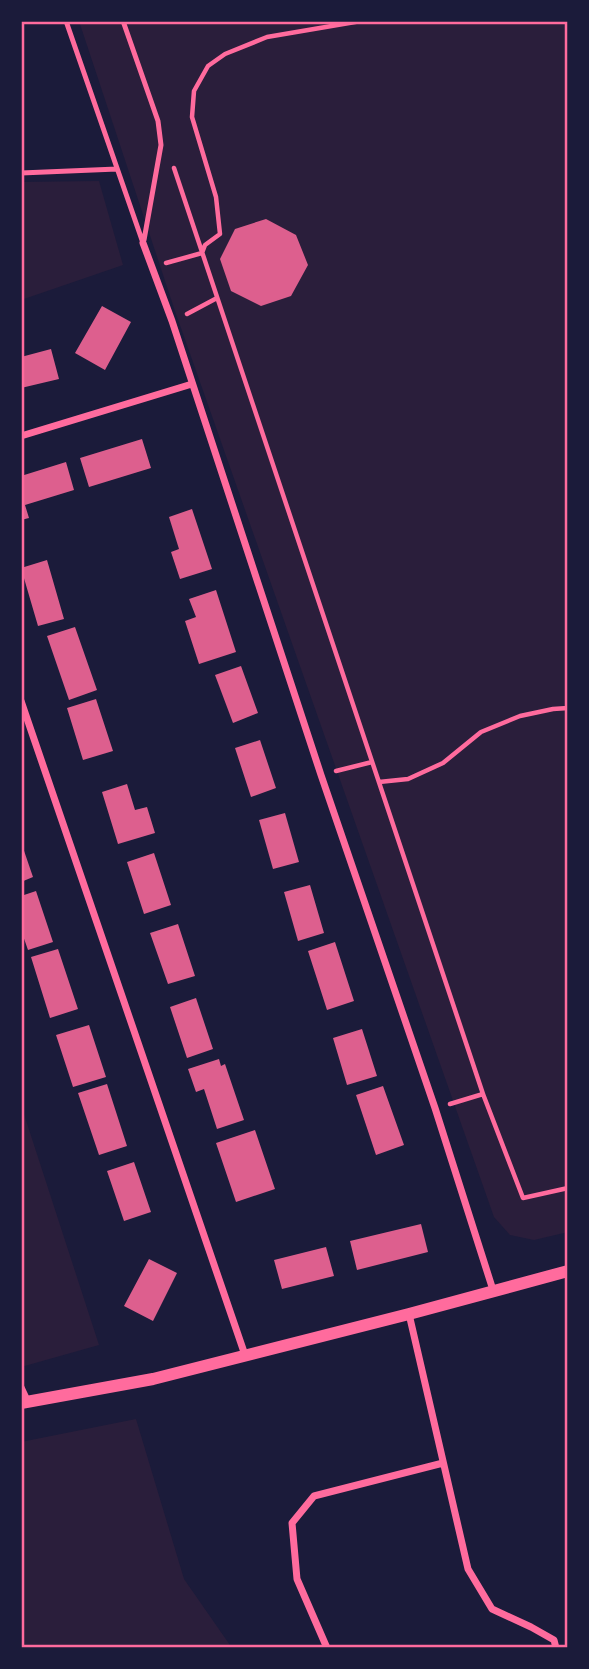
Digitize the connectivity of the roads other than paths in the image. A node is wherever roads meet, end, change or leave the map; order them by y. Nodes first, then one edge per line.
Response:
1 (66, 21) edge
2 (123, 21) edge
3 (117, 169) junction
4 (21, 173) edge
5 (143, 243) junction
6 (192, 384) junction
7 (21, 436) edge
8 (21, 701) edge
9 (568, 1271) edge
10 (493, 1290) junction
11 (409, 1314) junction
12 (246, 1355) junction
13 (21, 1385) edge
14 (25, 1402) edge
15 (443, 1463) junction
16 (327, 1648) edge
17 (556, 1648) edge

1 - 3 lane
2 - 5 lane
3 - 4 lane
3 - 5 lane
5 - 6 street
6 - 7 street
6 - 10 street
8 - 12 street
9 - 10 street
10 - 11 street
11 - 12 street
11 - 15 street
12 - 14 street
13 - 14 lane
15 - 16 street
15 - 17 street

